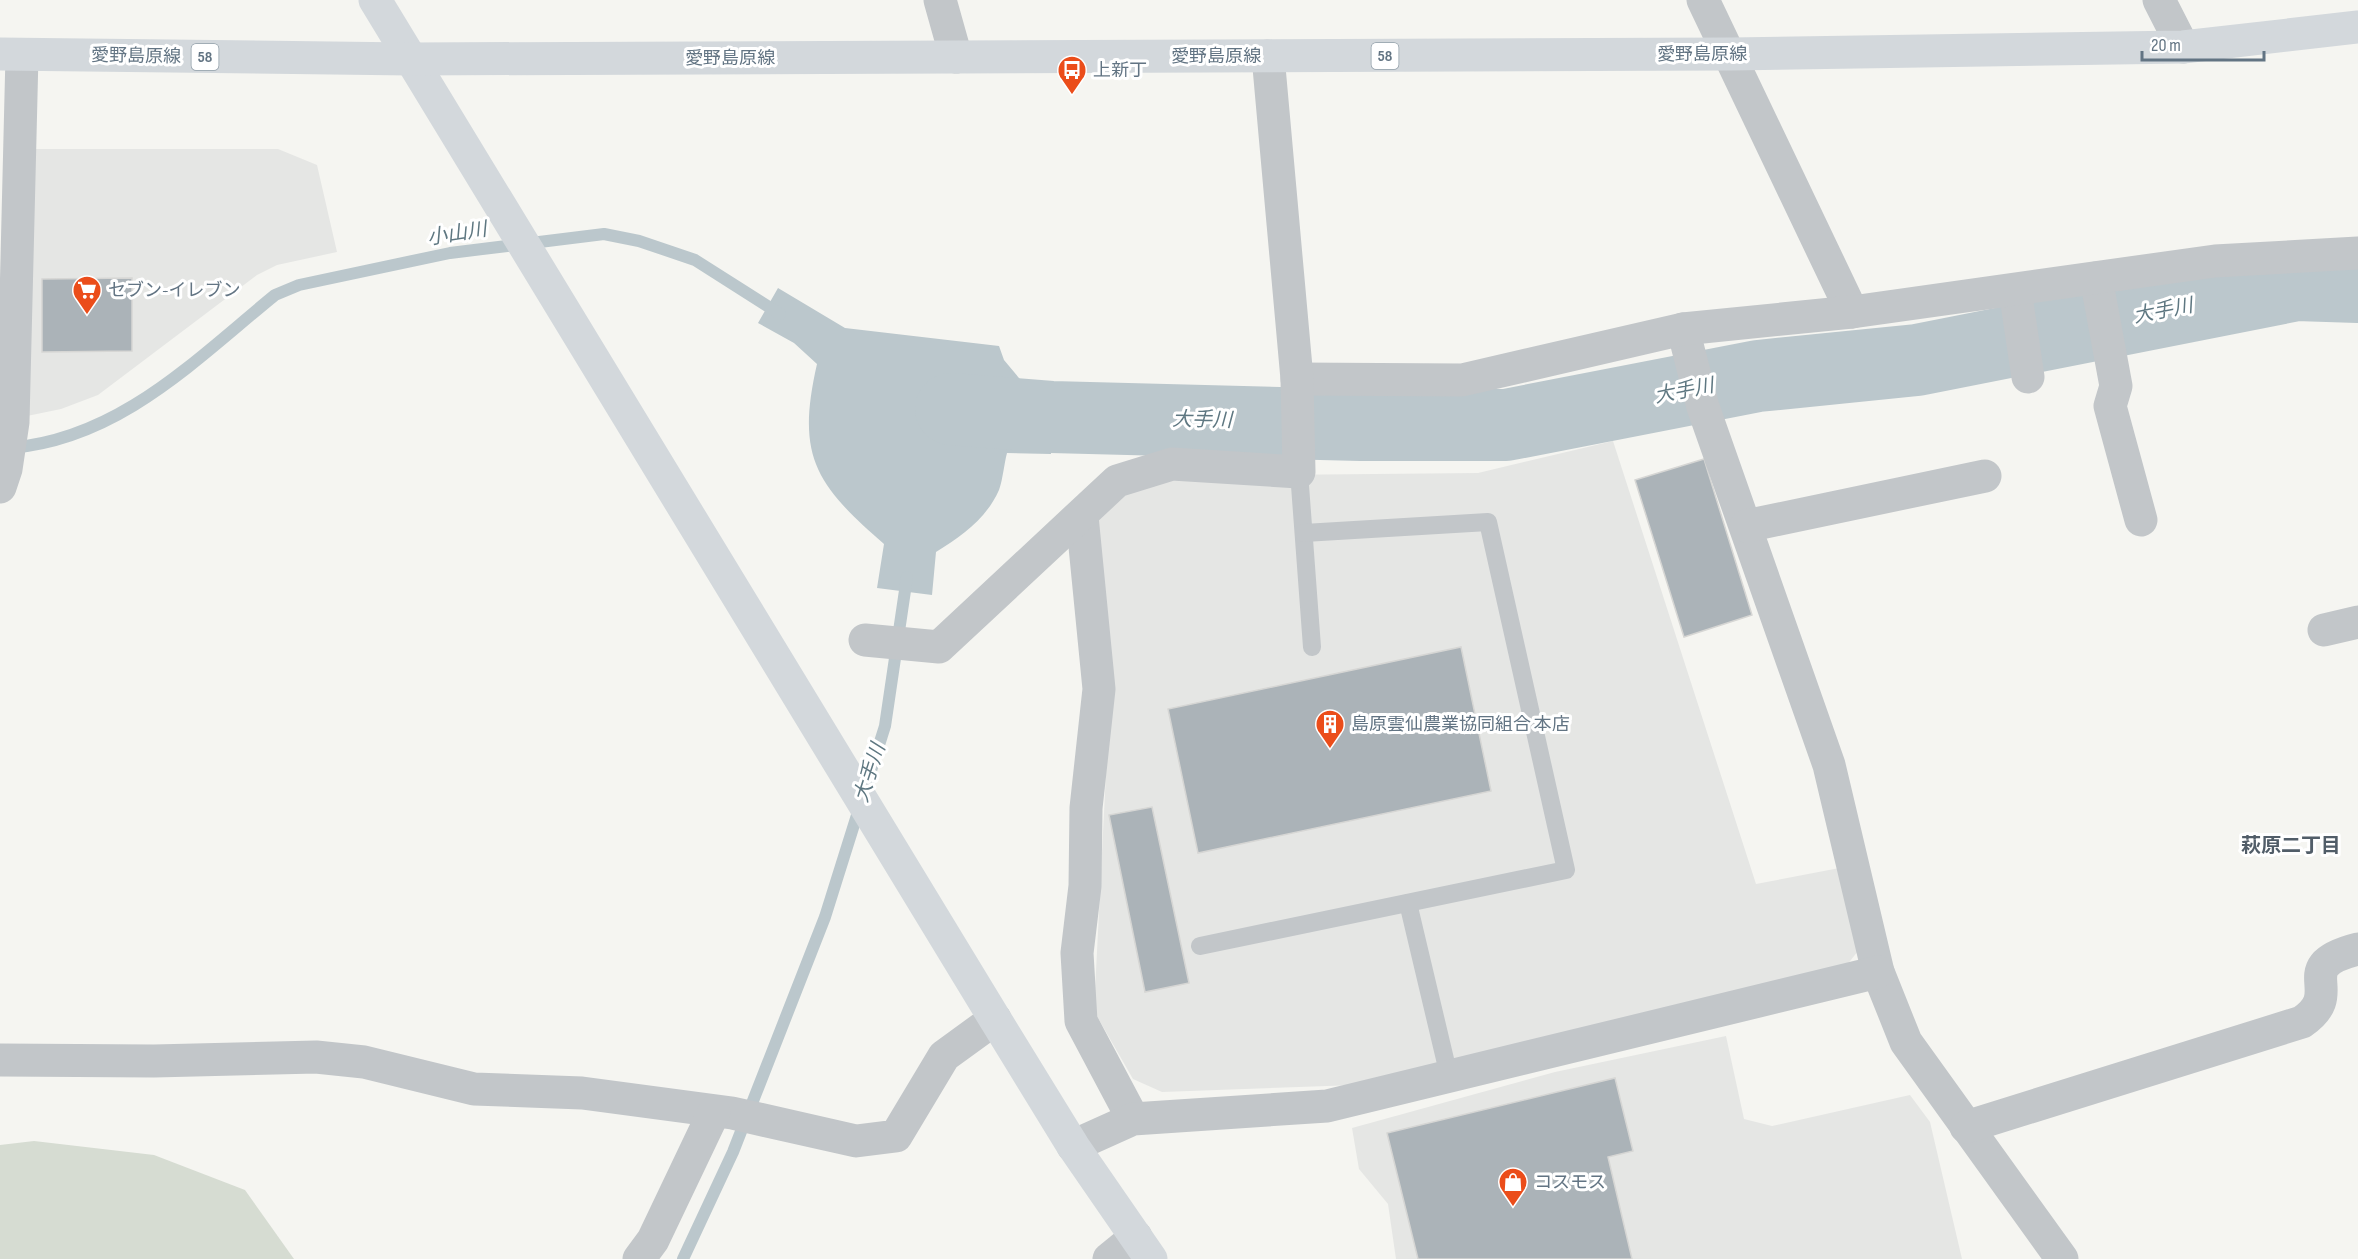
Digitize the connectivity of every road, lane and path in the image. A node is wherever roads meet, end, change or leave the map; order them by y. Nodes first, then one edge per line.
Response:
1 (375, 0) edge
2 (940, 0) edge
3 (1702, 0) edge
4 (2159, 0) edge
5 (2358, 27) edge
6 (2182, 47) junction
7 (1731, 54) junction
8 (11, 55) edge
9 (1268, 56) junction
10 (956, 57) junction
11 (410, 59) junction
12 (2358, 253) edge
13 (2097, 288) junction
14 (2017, 299) junction
15 (1852, 312) junction
16 (1685, 336) junction
17 (2027, 370) dead end
18 (1297, 386) junction
19 (1298, 461) junction
20 (1984, 476) dead end
21 (3, 478) edge
22 (1082, 516) junction
23 (2141, 520) dead end
24 (1746, 526) junction
25 (1304, 533) junction
26 (2358, 622) edge
27 (2324, 630) dead end
28 (865, 640) dead end
29 (1312, 647) dead end
30 (1408, 903) junction
31 (1200, 946) dead end
32 (2358, 949) edge
33 (1878, 972) junction
34 (995, 1019) junction
35 (0, 1060) edge
36 (1449, 1076) junction
37 (723, 1113) junction
38 (1133, 1119) junction
39 (1966, 1127) junction
40 (1073, 1146) junction
41 (1144, 1248) edge
42 (639, 1259) edge
43 (1109, 1259) edge
44 (2062, 1259) edge

1 - 11 main road
2 - 10 street
3 - 7 street
4 - 6 street
5 - 6 main road, 愛野島原線 / 58
6 - 7 main road, 愛野島原線 / 58
7 - 9 main road, 愛野島原線 / 58
7 - 15 street
8 - 11 main road, 愛野島原線 / 58
8 - 21 street
9 - 10 main road, 愛野島原線 / 58
9 - 18 street
10 - 11 main road, 愛野島原線 / 58
11 - 34 main road
12 - 13 street
13 - 14 street
13 - 23 street
14 - 15 street
14 - 17 street
15 - 16 street
16 - 18 street
16 - 24 street
18 - 19 street
19 - 22 street
19 - 25 lane
20 - 24 street
22 - 28 street
22 - 38 street
24 - 33 street
25 - 29 lane
25 - 30 lane
26 - 27 street
30 - 31 lane
30 - 36 lane
32 - 39 street
33 - 36 street
33 - 39 street
34 - 37 street
34 - 40 main road
35 - 37 street
36 - 38 street
37 - 42 street
38 - 40 street
39 - 44 street
40 - 41 main road
41 - 43 street

